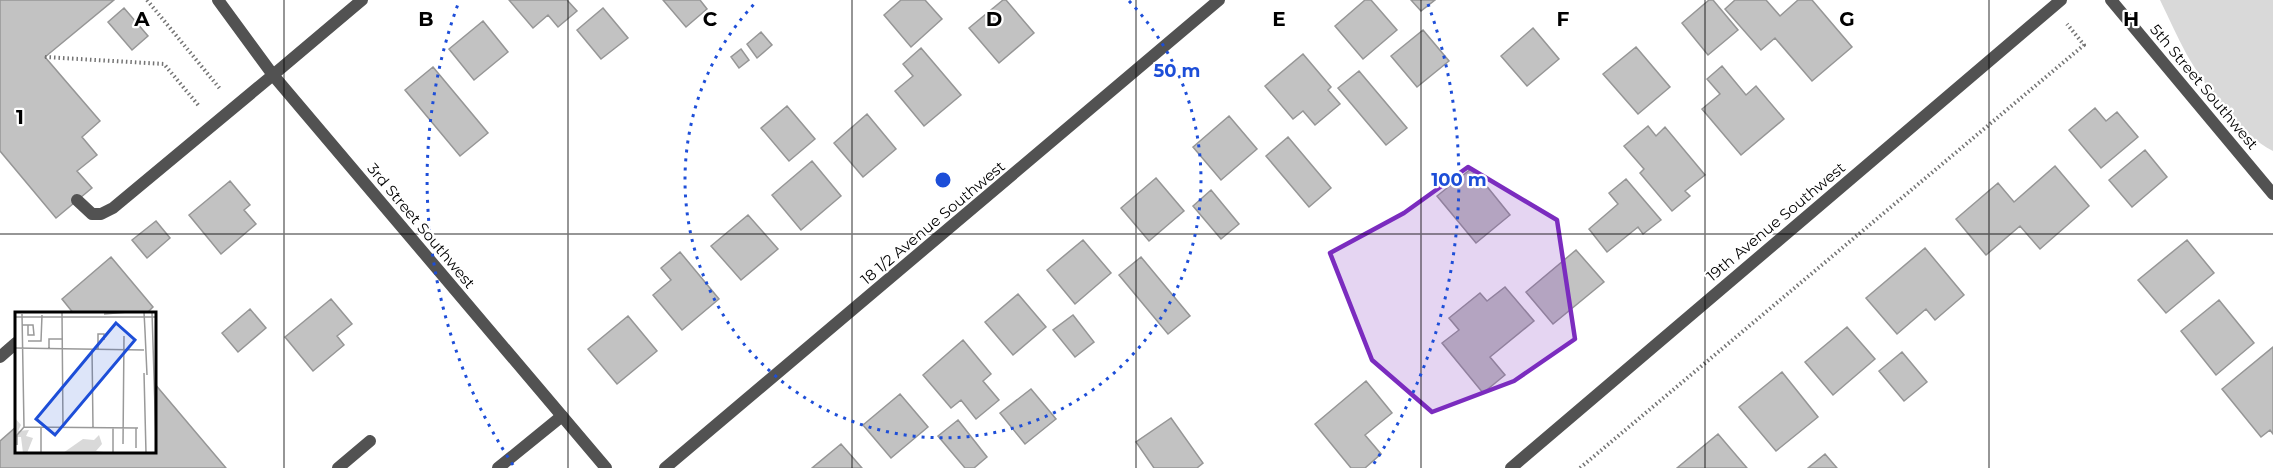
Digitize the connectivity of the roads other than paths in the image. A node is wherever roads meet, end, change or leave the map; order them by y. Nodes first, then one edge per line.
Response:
1 (218, 0) edge
2 (362, 0) edge
3 (1219, 0) edge
4 (2061, 0) edge
5 (2111, 0) edge
6 (273, 75) junction
7 (2273, 194) edge
8 (77, 200) dead end
9 (15, 345) edge
10 (0, 357) edge
11 (562, 416) junction
12 (370, 441) dead end
13 (338, 468) edge
14 (498, 468) edge
15 (606, 468) edge
16 (665, 468) edge
17 (1511, 468) edge

1 - 6 street, 3rd Street Southwest
2 - 6 street
3 - 16 street, 18 1/2 Avenue Southwest
4 - 17 street, 19th Avenue Southwest
5 - 7 street, 5th Street Southwest
6 - 8 street
6 - 11 street, 3rd Street Southwest
9 - 10 street
11 - 14 street
11 - 15 street, 3rd Street Southwest
12 - 13 street

